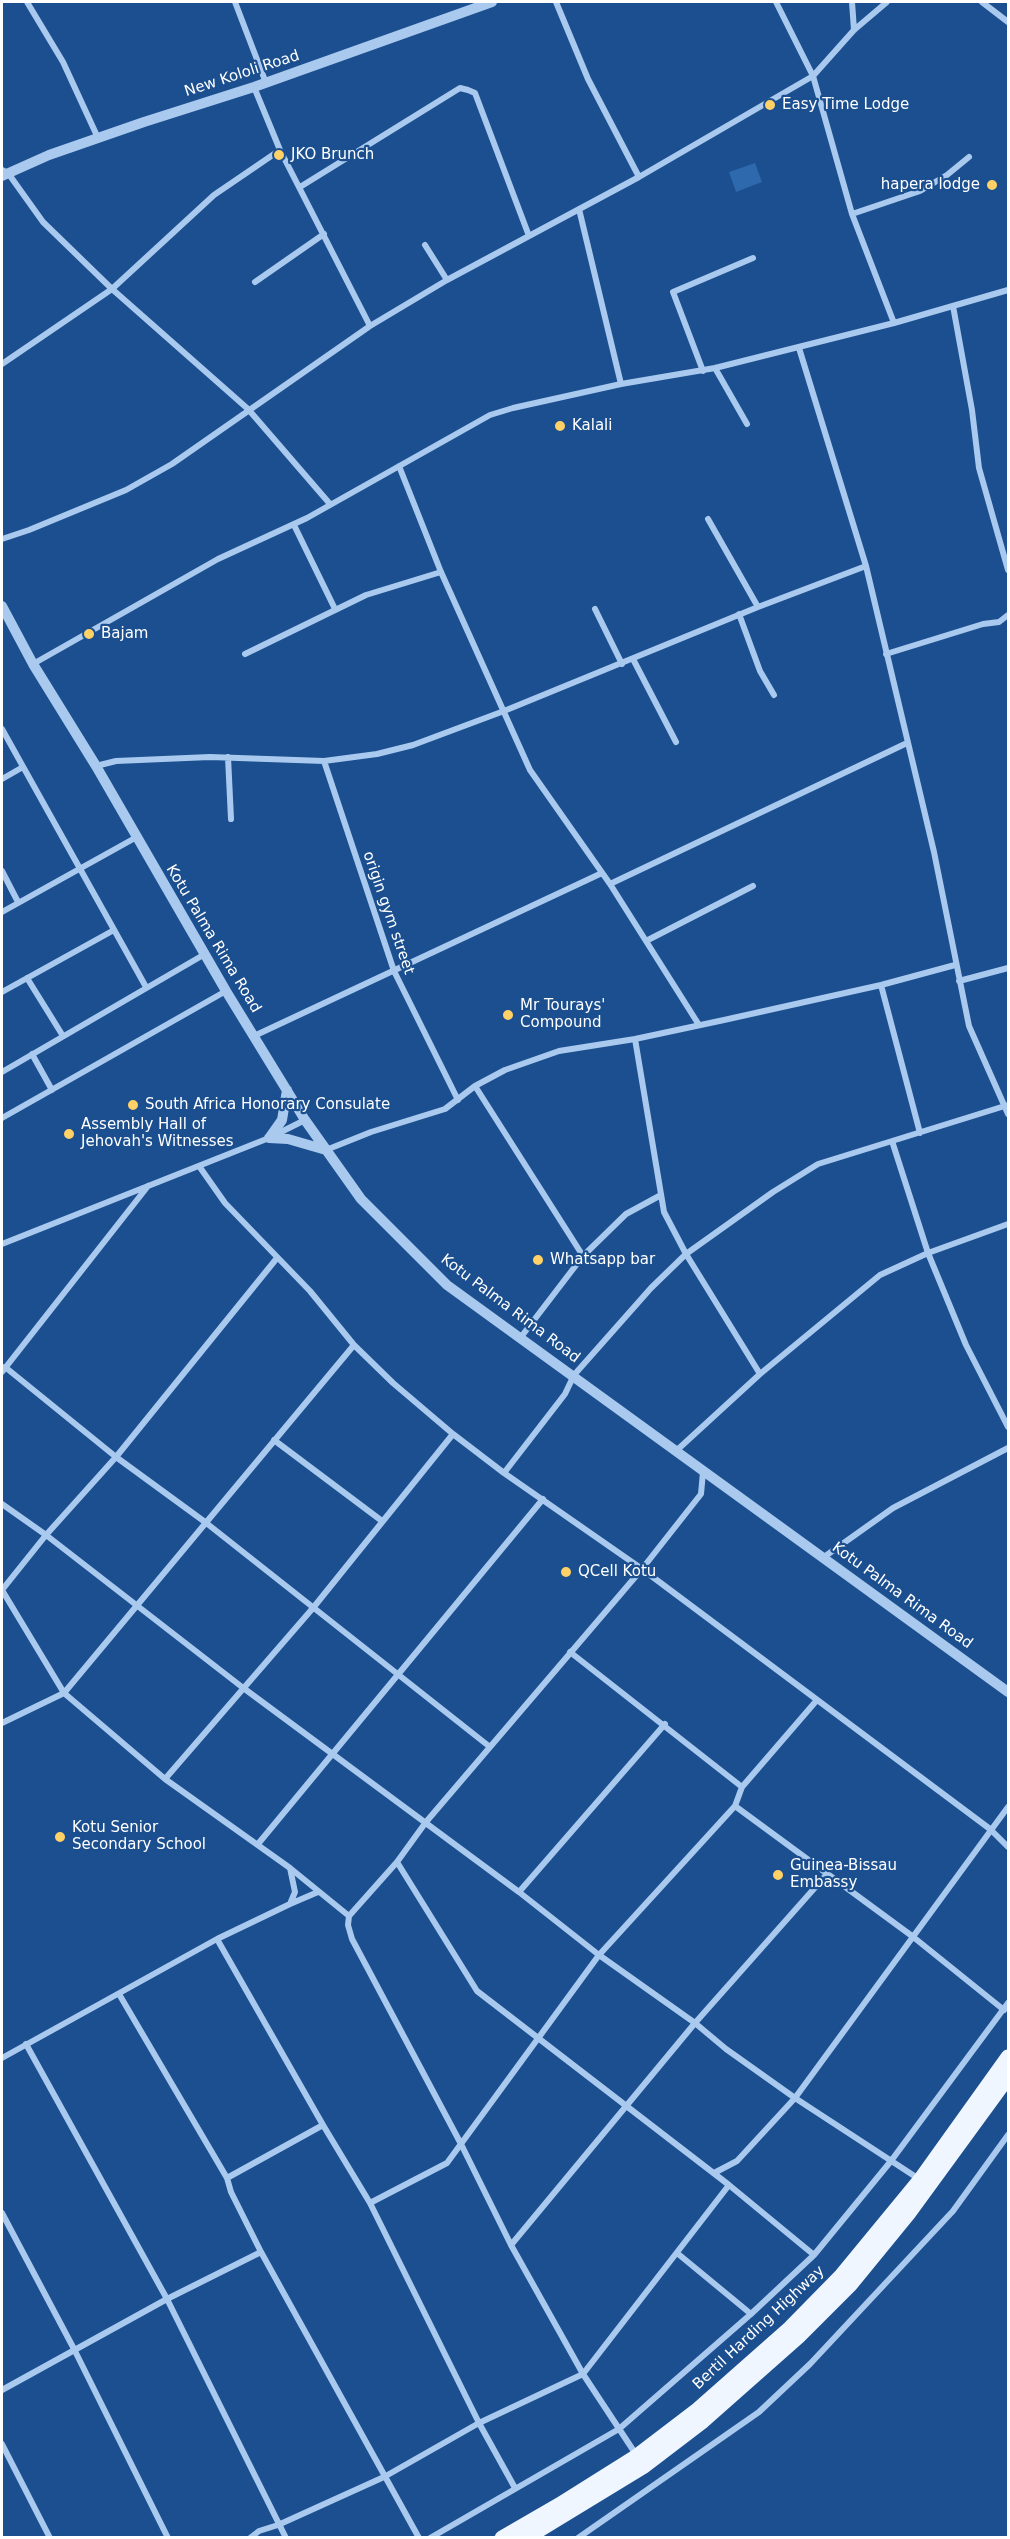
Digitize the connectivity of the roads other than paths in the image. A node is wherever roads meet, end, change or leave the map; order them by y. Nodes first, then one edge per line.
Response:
1 (27, 2) edge
2 (235, 2) edge
3 (492, 2) edge
4 (556, 2) edge
5 (776, 2) edge
6 (852, 2) edge
7 (887, 2) edge
8 (982, 2) edge
9 (1008, 22) edge
10 (854, 30) junction
11 (813, 76) junction
12 (266, 83) junction
13 (254, 87) junction
14 (98, 138) junction
15 (280, 150) junction
16 (969, 157) dead end
17 (4, 173) edge
18 (639, 177) junction
19 (300, 187) junction
20 (579, 209) junction
21 (852, 214) junction
22 (324, 234) junction
23 (529, 236) junction
24 (425, 245) dead end
25 (753, 258) dead end
26 (447, 280) junction
27 (255, 282) dead end
28 (112, 289) junction
29 (1008, 290) edge
30 (953, 306) junction
31 (894, 323) junction
32 (370, 326) junction
33 (798, 348) junction
34 (2, 364) edge
35 (715, 368) junction
36 (703, 371) junction
37 (621, 384) junction
38 (248, 410) junction
39 (747, 424) dead end
40 (399, 466) junction
41 (330, 504) junction
42 (708, 519) dead end
43 (294, 525) junction
44 (2, 539) edge
45 (866, 566) junction
46 (1008, 570) edge
47 (441, 572) junction
48 (758, 607) junction
49 (335, 609) junction
50 (595, 609) dead end
51 (3, 612) edge
52 (739, 614) junction
53 (1008, 615) edge
54 (245, 654) dead end
55 (886, 654) junction
56 (633, 659) junction
57 (33, 664) junction
58 (622, 664) junction
59 (774, 695) dead end
60 (504, 711) junction
61 (2, 729) edge
62 (676, 742) dead end
63 (907, 743) junction
64 (228, 758) junction
65 (324, 761) junction
66 (96, 766) junction
67 (23, 767) junction
68 (2, 779) edge
69 (231, 819) dead end
70 (135, 838) junction
71 (79, 867) junction
72 (2, 871) edge
73 (602, 873) junction
74 (610, 884) junction
75 (753, 886) dead end
76 (18, 902) junction
77 (2, 912) edge
78 (114, 930) junction
79 (646, 941) junction
80 (205, 954) junction
81 (955, 964) junction
82 (1008, 968) edge
83 (394, 971) junction
84 (27, 978) junction
85 (959, 981) junction
86 (881, 985) junction
87 (146, 987) junction
88 (3, 989) edge
89 (226, 991) junction
90 (699, 1025) junction
91 (63, 1036) junction
92 (254, 1036) junction
93 (635, 1039) junction
94 (32, 1054) junction
95 (2, 1072) edge
96 (475, 1086) junction
97 (287, 1089) junction
98 (52, 1090) junction
99 (458, 1100) junction
100 (1007, 1105) edge
101 (1008, 1114) edge
102 (2, 1118) edge
103 (305, 1120) junction
104 (920, 1133) junction
105 (269, 1137) junction
106 (892, 1141) junction
107 (326, 1150) junction
108 (199, 1166) junction
109 (149, 1186) junction
110 (661, 1195) junction
111 (1008, 1224) edge
112 (2, 1244) edge
113 (928, 1253) junction
114 (686, 1254) junction
115 (583, 1256) junction
116 (277, 1258) junction
117 (521, 1337) junction
118 (354, 1345) junction
119 (3, 1370) edge
120 (760, 1374) junction
121 (574, 1375) junction
122 (1008, 1427) edge
123 (453, 1434) junction
124 (274, 1440) junction
125 (1008, 1448) edge
126 (676, 1451) junction
127 (116, 1456) junction
128 (703, 1470) junction
129 (504, 1473) junction
130 (543, 1499) junction
131 (2, 1504) edge
132 (382, 1521) junction
133 (205, 1522) junction
134 (46, 1535) junction
135 (824, 1557) junction
136 (642, 1569) junction
137 (2, 1590) edge
138 (137, 1607) junction
139 (313, 1608) junction
140 (570, 1652) junction
141 (399, 1676) junction
142 (242, 1688) junction
143 (1008, 1692) edge
144 (64, 1693) junction
145 (817, 1700) junction
146 (2, 1723) edge
147 (665, 1724) junction
148 (490, 1748) junction
149 (333, 1755) junction
150 (165, 1779) junction
151 (742, 1787) junction
152 (735, 1806) junction
153 (1008, 1807) edge
154 (426, 1822) junction
155 (990, 1829) junction
156 (258, 1844) junction
157 (1008, 1847) edge
158 (397, 1862) junction
159 (290, 1868) junction
160 (827, 1874) junction
161 (318, 1892) junction
162 (519, 1892) junction
163 (290, 1904) junction
164 (349, 1916) junction
165 (912, 1935) junction
166 (217, 1939) junction
167 (599, 1955) junction
168 (119, 1994) junction
169 (1006, 2006) edge
170 (695, 2023) junction
171 (539, 2037) junction
172 (26, 2044) junction
173 (1008, 2057) edge
174 (2, 2058) edge
175 (1008, 2078) edge
176 (795, 2098) junction
177 (625, 2106) junction
178 (323, 2125) junction
179 (1008, 2135) edge
180 (461, 2144) junction
181 (891, 2161) junction
182 (714, 2173) junction
183 (227, 2178) junction
184 (920, 2180) junction
185 (729, 2185) junction
186 (370, 2203) junction
187 (2, 2213) edge
188 (511, 2246) junction
189 (261, 2252) junction
190 (677, 2253) junction
191 (814, 2255) junction
192 (167, 2299) junction
193 (751, 2314) junction
194 (74, 2349) junction
195 (584, 2374) junction
196 (2, 2390) edge
197 (479, 2423) junction
198 (619, 2429) junction
199 (2, 2444) edge
200 (637, 2456) junction
201 (384, 2477) junction
202 (515, 2488) junction
203 (278, 2525) junction
204 (50, 2538) edge
205 (168, 2538) edge
206 (250, 2538) edge
207 (286, 2538) edge
208 (419, 2538) edge
209 (430, 2538) edge
210 (502, 2538) edge
211 (526, 2538) edge
212 (578, 2538) edge

1 - 14 street
2 - 12 street
3 - 12 street, New Kololi Road
4 - 18 street
5 - 11 street
6 - 10 street
7 - 10 street
8 - 9 street
10 - 11 street
11 - 18 street
11 - 21 street
12 - 13 street, New Kololi Road
13 - 14 street, New Kololi Road
13 - 15 street
14 - 17 street, New Kololi Road
15 - 19 street
15 - 28 street
16 - 21 street
17 - 28 street
18 - 20 street
19 - 22 street
19 - 23 street
20 - 23 street
20 - 37 street
21 - 31 street
22 - 27 street
22 - 32 street
23 - 26 street
24 - 26 street
25 - 36 street
26 - 32 street
28 - 34 street
28 - 38 street
29 - 30 street
30 - 31 street
30 - 46 street
31 - 33 street
32 - 38 street
33 - 35 street
33 - 45 street
35 - 36 street
35 - 39 street
36 - 37 street
37 - 40 street
38 - 41 street
38 - 44 street
40 - 41 street
40 - 47 street
41 - 43 street
42 - 48 street
43 - 49 street
43 - 57 street
45 - 48 street
45 - 55 street
47 - 49 street
47 - 60 street
48 - 52 street
49 - 54 street
50 - 58 street
51 - 57 street, Kotu Palma Rima Road
52 - 56 street
52 - 59 street
53 - 55 street
55 - 63 street
56 - 58 street
56 - 62 street
57 - 66 street, Kotu Palma Rima Road
58 - 60 street
60 - 65 street
60 - 73 street
61 - 67 street
63 - 74 street
63 - 81 street
64 - 65 street
64 - 66 street
64 - 69 street
65 - 83 street, origin gym street
66 - 70 street, Kotu Palma Rima Road
67 - 68 street
67 - 71 street
70 - 71 street
70 - 80 street, Kotu Palma Rima Road
71 - 76 street
71 - 78 street
72 - 76 street
73 - 74 street
73 - 83 street
74 - 79 street
75 - 79 street
76 - 77 street
78 - 84 street
78 - 87 street
79 - 90 street
80 - 87 street
80 - 89 street, Kotu Palma Rima Road
81 - 85 street
81 - 86 street
82 - 85 street
83 - 92 street
83 - 99 street, origin gym street
84 - 88 street
84 - 91 street
85 - 100 street
86 - 90 street
86 - 104 street
87 - 91 street
89 - 92 street, Kotu Palma Rima Road
89 - 98 street
90 - 93 street
91 - 94 street
92 - 97 street, Kotu Palma Rima Road
93 - 96 street
93 - 110 street
94 - 95 street
94 - 98 street
96 - 99 street
96 - 115 street
97 - 103 street, Kotu Palma Rima Road
97 - 105 street
98 - 102 street
99 - 107 street
100 - 101 street
100 - 104 street
103 - 105 street
103 - 107 street, Kotu Palma Rima Road
104 - 106 street
105 - 107 street
105 - 108 street
106 - 113 street
106 - 114 street
107 - 117 street, Kotu Palma Rima Road
108 - 109 street
108 - 116 street
109 - 112 street
109 - 119 street
110 - 114 street
110 - 115 street
111 - 113 street
113 - 120 street
113 - 122 street
114 - 120 street
114 - 121 street
115 - 117 street
116 - 118 street
116 - 127 street
117 - 121 street, Kotu Palma Rima Road
118 - 123 street
118 - 124 street
119 - 127 street
120 - 126 street
121 - 126 street, Kotu Palma Rima Road
121 - 129 street
123 - 129 street
123 - 132 street
124 - 132 street
124 - 133 street
125 - 135 street
126 - 128 street, Kotu Palma Rima Road
127 - 133 street
127 - 134 street
128 - 135 street, Kotu Palma Rima Road
128 - 136 street
129 - 130 street
130 - 136 street
130 - 141 street
131 - 134 street
132 - 139 street
133 - 138 street
133 - 139 street
134 - 137 street
134 - 138 street
135 - 143 street, Kotu Palma Rima Road
136 - 140 street
136 - 145 street
137 - 144 street
138 - 142 street
138 - 144 street
139 - 141 street
139 - 142 street
140 - 147 street
140 - 148 street
141 - 148 street
141 - 149 street
142 - 149 street
142 - 150 street
144 - 146 street
144 - 150 street
145 - 151 street
145 - 155 street
147 - 151 street
147 - 162 street
148 - 154 street
149 - 154 street
149 - 156 street
150 - 156 street
151 - 152 street
152 - 160 street
152 - 167 street
153 - 155 street
154 - 158 street
154 - 162 street
155 - 157 street
155 - 165 street
156 - 159 street
158 - 164 street
158 - 171 street
159 - 161 street
159 - 163 street
160 - 165 street
160 - 170 street
161 - 163 street
161 - 164 street
162 - 167 street
163 - 166 street
164 - 180 street
165 - 169 street
165 - 176 street
166 - 168 street
166 - 178 street
167 - 170 street
167 - 171 street
168 - 172 street
168 - 183 street
169 - 181 street
170 - 176 street
170 - 177 street
171 - 177 street
171 - 180 street
172 - 174 street
172 - 192 street
173 - 184 main road, Bertil Harding Highway
175 - 211 main road, Bertil Harding Highway
176 - 181 street
176 - 182 street
177 - 182 street
177 - 188 street
178 - 183 street
178 - 186 street
179 - 212 street
180 - 186 street
180 - 188 street
181 - 184 street
181 - 191 street
182 - 185 street
183 - 189 street
184 - 200 main road, Bertil Harding Highway
185 - 190 street
185 - 191 street
186 - 197 street
187 - 194 street
188 - 195 street
189 - 192 street
189 - 201 street
190 - 193 street
190 - 195 street
191 - 193 street
192 - 194 street
192 - 203 street
193 - 198 street
194 - 196 street
194 - 205 street
195 - 197 street
195 - 198 street
197 - 201 street
197 - 202 street
198 - 200 street
198 - 202 street
199 - 204 street
200 - 210 main road, Bertil Harding Highway
201 - 203 street
201 - 208 street
202 - 209 street
203 - 206 street
203 - 207 street

